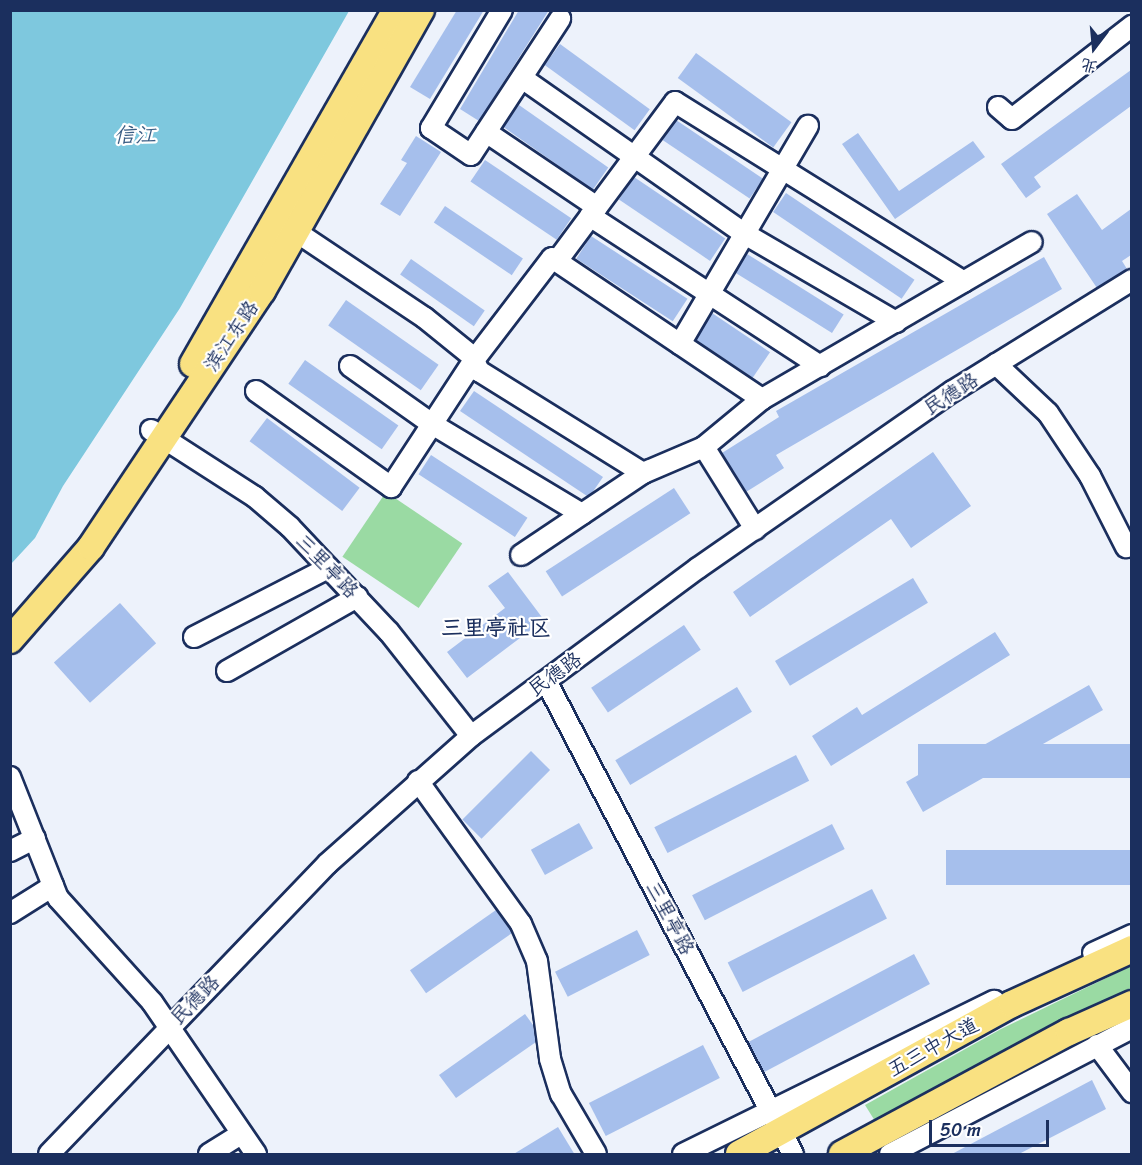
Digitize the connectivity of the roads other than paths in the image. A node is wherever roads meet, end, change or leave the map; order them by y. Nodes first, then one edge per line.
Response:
1 (396, 10) edge
2 (420, 10) edge
3 (502, 10) edge
4 (560, 19) dead end
5 (1131, 26) edge
6 (522, 78) junction
7 (998, 107) dead end
8 (808, 126) dead end
9 (486, 132) junction
10 (634, 157) junction
11 (780, 171) junction
12 (593, 212) junction
13 (295, 231) junction
14 (745, 234) junction
15 (1032, 242) dead end
16 (557, 261) junction
17 (1131, 280) edge
18 (964, 282) junction
19 (710, 294) junction
20 (896, 322) junction
21 (680, 344) junction
22 (474, 360) junction
23 (996, 364) junction
24 (350, 366) dead end
25 (820, 366) junction
26 (256, 391) dead end
27 (762, 399) junction
28 (432, 424) junction
29 (157, 434) junction
30 (704, 447) junction
31 (643, 473) junction
32 (582, 514) junction
33 (755, 529) junction
34 (1126, 547) dead end
35 (521, 555) dead end
36 (328, 568) junction
37 (357, 597) junction
38 (10, 618) edge
39 (194, 637) dead end
40 (10, 640) edge
41 (227, 671) dead end
42 (546, 681) junction
43 (471, 736) junction
44 (10, 777) edge
45 (418, 781) junction
46 (35, 838) junction
47 (10, 851) edge
48 (53, 886) junction
49 (10, 913) edge
50 (1131, 935) edge
51 (1131, 949) edge
52 (1131, 1004) edge
53 (1131, 1028) edge
54 (168, 1029) junction
55 (1097, 1044) junction
56 (1131, 1092) edge
57 (775, 1120) junction
58 (241, 1134) junction
59 (49, 1155) edge
60 (209, 1155) edge
61 (256, 1155) edge
62 (596, 1155) edge
63 (684, 1155) edge
64 (739, 1155) edge
65 (793, 1155) edge
66 (842, 1155) edge
67 (890, 1155) edge

1 - 29 main road, 滨江东路
2 - 13 main road, 滨江东路
3 - 9 street
4 - 6 street
5 - 7 street
6 - 9 street
6 - 10 street
8 - 11 street
9 - 12 street
10 - 11 street
10 - 12 street
10 - 14 street
11 - 14 street
11 - 18 street
12 - 16 street
12 - 19 street
13 - 22 street
13 - 29 main road, 滨江东路
14 - 19 street
14 - 20 street
15 - 18 street
16 - 21 street
16 - 22 street
17 - 23 street, 民德路
18 - 20 street
19 - 21 street
19 - 25 street
20 - 25 street
21 - 27 street
22 - 28 street
22 - 31 street
23 - 33 street, 民德路
23 - 34 street
24 - 28 street
25 - 27 street
26 - 28 street
27 - 30 street
28 - 32 street
29 - 36 street, 三里亭路
29 - 38 main road, 滨江东路
29 - 40 main road, 滨江东路
30 - 31 street
30 - 33 street
31 - 32 street
32 - 35 street
33 - 42 street, 民德路
36 - 37 street, 三里亭路
36 - 39 street
37 - 41 street
37 - 43 street, 三里亭路
42 - 43 street, 民德路
42 - 57 street, 三里亭路
43 - 45 street, 民德路
44 - 46 street
45 - 54 street, 民德路
45 - 62 street
46 - 47 street
46 - 48 street
48 - 49 street
48 - 54 street
50 - 57 street
51 - 57 main road, 五三中大道
52 - 66 main road
53 - 55 street
54 - 58 street
54 - 59 street, 民德路
55 - 56 street
55 - 67 street
57 - 63 street
57 - 64 main road, 五三中大道
57 - 65 street, 三里亭路
58 - 60 street
58 - 61 street

